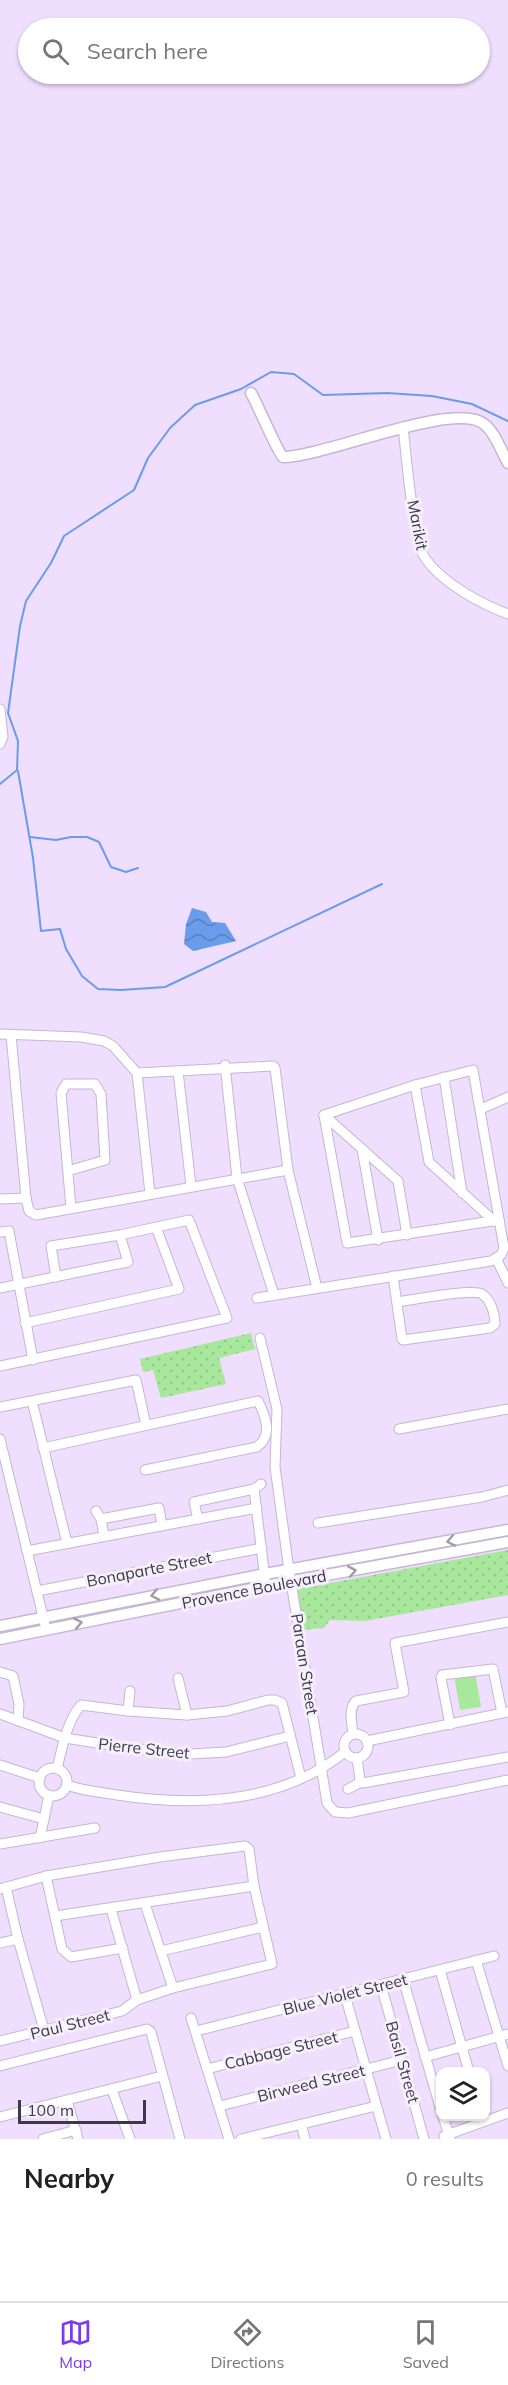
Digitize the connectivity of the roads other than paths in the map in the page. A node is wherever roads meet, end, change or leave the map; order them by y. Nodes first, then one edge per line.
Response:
1 (251, 393) dead end
2 (403, 427) junction
3 (508, 463) edge
4 (508, 614) edge
5 (0, 709) edge
6 (0, 744) edge
7 (0, 1034) edge
8 (11, 1035) junction
9 (225, 1065) junction
10 (178, 1071) junction
11 (137, 1073) junction
12 (444, 1077) junction
13 (415, 1085) junction
14 (508, 1097) edge
15 (481, 1109) junction
16 (324, 1115) junction
17 (362, 1149) junction
18 (288, 1170) junction
19 (68, 1171) junction
20 (237, 1178) junction
21 (190, 1186) junction
22 (462, 1193) junction
23 (150, 1194) junction
24 (27, 1198) junction
25 (0, 1199) edge
26 (71, 1208) junction
27 (497, 1221) junction
28 (156, 1227) junction
29 (0, 1232) edge
30 (120, 1235) junction
31 (408, 1235) junction
32 (378, 1240) junction
33 (496, 1258) junction
34 (393, 1276) junction
35 (56, 1277) junction
36 (508, 1283) edge
37 (18, 1285) junction
38 (0, 1288) edge
39 (317, 1288) junction
40 (274, 1295) junction
41 (257, 1298) dead end
42 (397, 1302) junction
43 (25, 1323) junction
44 (260, 1338) dead end
45 (33, 1360) junction
46 (0, 1366) edge
47 (32, 1401) junction
48 (0, 1407) edge
49 (508, 1409) edge
50 (146, 1425) junction
51 (399, 1429) dead end
52 (0, 1439) edge
53 (43, 1448) junction
54 (145, 1470) dead end
55 (508, 1490) edge
56 (257, 1508) junction
57 (198, 1519) junction
58 (318, 1523) dead end
59 (162, 1526) junction
60 (508, 1530) edge
61 (104, 1536) junction
62 (508, 1542) edge
63 (67, 1543) junction
64 (261, 1548) junction
65 (27, 1551) junction
66 (289, 1570) junction
67 (265, 1574) junction
68 (291, 1582) junction
69 (266, 1587) junction
70 (37, 1591) junction
71 (43, 1617) junction
72 (508, 1622) edge
73 (0, 1626) edge
74 (45, 1629) junction
75 (393, 1632) dead end
76 (0, 1639) edge
77 (395, 1643) junction
78 (0, 1672) edge
79 (178, 1678) dead end
80 (130, 1691) dead end
81 (128, 1711) junction
82 (505, 1713) edge
83 (0, 1714) edge
84 (188, 1715) junction
85 (18, 1722) junction
86 (450, 1725) junction
87 (353, 1734) junction
88 (290, 1736) junction
89 (65, 1738) junction
90 (367, 1741) junction
91 (345, 1752) junction
92 (508, 1757) edge
93 (357, 1758) junction
94 (0, 1765) edge
95 (57, 1769) junction
96 (321, 1769) junction
97 (40, 1778) junction
98 (301, 1778) junction
99 (508, 1780) edge
100 (361, 1782) junction
101 (67, 1785) junction
102 (348, 1789) dead end
103 (49, 1795) junction
104 (147, 1800) junction
105 (0, 1807) edge
106 (146, 1811) dead end
107 (44, 1819) junction
108 (94, 1828) dead end
109 (40, 1838) junction
110 (0, 1844) edge
111 (46, 1876) junction
112 (254, 1886) junction
113 (3, 1888) edge
114 (146, 1904) junction
115 (111, 1909) junction
116 (55, 1916) junction
117 (263, 1927) junction
118 (18, 1939) junction
119 (0, 1943) edge
120 (123, 1948) junction
121 (161, 1951) junction
122 (494, 1956) dead end
123 (476, 1960) junction
124 (440, 1970) junction
125 (403, 1979) junction
126 (381, 1985) junction
127 (173, 1988) junction
128 (345, 1995) junction
129 (137, 2000) junction
130 (191, 2018) dead end
131 (44, 2030) junction
132 (196, 2031) junction
133 (355, 2031) junction
134 (504, 2035) edge
135 (0, 2041) edge
136 (460, 2045) junction
137 (424, 2057) junction
138 (402, 2060) junction
139 (0, 2066) edge
140 (508, 2066) edge
141 (467, 2067) edge
142 (207, 2069) junction
143 (365, 2069) junction
144 (162, 2076) junction
145 (112, 2090) junction
146 (436, 2092) edge
147 (67, 2100) junction
148 (220, 2106) junction
149 (376, 2106) junction
150 (508, 2113) edge
151 (0, 2117) edge
152 (490, 2117) edge
153 (445, 2121) edge
154 (480, 2121) edge
155 (301, 2124) junction
156 (77, 2135) edge
157 (448, 2136) edge
158 (43, 2139) edge
159 (130, 2139) edge
160 (180, 2139) edge
161 (230, 2139) edge
162 (241, 2139) edge
163 (305, 2139) edge
164 (386, 2139) edge
165 (424, 2139) edge

1 - 2 street
2 - 3 street
2 - 4 street, Marikit
5 - 6 street
7 - 8 street
8 - 11 street
8 - 24 street
9 - 10 street
9 - 18 street
9 - 20 street
10 - 11 street
10 - 21 street
11 - 23 street
12 - 13 street
12 - 15 street
12 - 22 street
13 - 16 street
13 - 22 street
14 - 15 street
15 - 27 street
16 - 17 street
16 - 32 street
17 - 31 street
17 - 32 street
18 - 20 street
18 - 39 street
19 - 19 street
19 - 26 street
20 - 21 street
20 - 40 street
21 - 23 street
22 - 27 street
23 - 26 street
24 - 25 street
24 - 26 street
27 - 31 street
27 - 33 street
28 - 30 street
28 - 43 street
28 - 45 street
29 - 37 street
30 - 35 street
30 - 35 street
31 - 32 street
33 - 34 street
33 - 36 street
34 - 39 street
34 - 42 street
35 - 37 street
37 - 38 street
37 - 43 street
39 - 40 street
40 - 41 street
42 - 42 street
43 - 45 street
44 - 66 street, Paraan Street
45 - 46 street
47 - 48 street
47 - 50 street
47 - 53 street
49 - 51 street
50 - 53 street
50 - 54 street
52 - 65 street
53 - 63 street
55 - 58 street
56 - 57 street
56 - 57 street
56 - 64 street
57 - 59 street
59 - 61 street
59 - 61 street
60 -> 66 street, Provence Boulevard
61 - 63 street
68 -> 62 street, Provence Boulevard
63 - 65 street
64 - 67 street
64 - 70 street, Bonaparte Street
65 - 70 street
66 - 67 street, Provence Boulevard
66 - 68 street, Paraan Street
67 - 69 street
67 -> 71 street, Provence Boulevard
68 - 69 street, Provence Boulevard
68 - 96 street, Paraan Street
74 -> 69 street, Provence Boulevard
70 - 71 street
71 - 73 street, Provence Boulevard
71 - 74 street
72 - 77 street
74 - 76 street, Provence Boulevard
75 - 77 street
77 - 87 street
78 - 85 street
79 - 84 street
80 - 81 street
81 - 84 street
81 - 89 street
82 - 86 street
82 - 86 street
83 - 85 street, Pierre Street
84 - 88 street
85 - 89 street, Pierre Street
86 - 90 street
87 - 90 street
87 - 91 street
88 - 89 street, Pierre Street
88 - 98 street
89 - 95 street
90 - 93 street
91 - 93 street
91 - 96 street
92 - 100 street
93 - 100 street
94 - 97 street
95 - 97 street
95 - 101 street
96 - 98 street
96 - 99 street, Paraan Street
97 - 103 street
98 - 104 street
100 - 102 street
101 - 103 street
101 - 104 street
103 - 107 street
104 - 106 street
105 - 107 street
107 - 109 street
108 - 109 street
109 - 110 street
111 - 112 street
111 - 113 street
111 - 116 street
112 - 114 street
112 - 117 street
113 - 118 street
114 - 115 street
114 - 121 street
115 - 116 street
115 - 120 street
116 - 120 street
117 - 121 street
117 - 127 street, Paul Street
118 - 119 street
118 - 131 street
120 - 129 street
121 - 127 street
122 - 123 street, Blue Violet Street
123 - 124 street, Blue Violet Street
123 - 134 street
124 - 125 street, Blue Violet Street
124 - 136 street
125 - 126 street, Blue Violet Street
125 - 137 street
126 - 128 street, Blue Violet Street
126 - 138 street, Basil Street
127 - 129 street, Paul Street
128 - 132 street, Blue Violet Street
128 - 133 street
129 - 131 street, Paul Street
130 - 132 street
131 - 135 street, Paul Street
132 - 142 street
133 - 142 street, Cabbage Street
133 - 143 street
134 - 136 street
134 - 140 street
136 - 137 street
136 - 141 street
137 - 146 street
138 - 143 street, Birweed Street
138 - 165 street, Basil Street
139 - 144 street
142 - 148 street
143 - 148 street, Birweed Street
143 - 149 street
144 - 145 street
144 - 160 street
145 - 147 street
145 - 159 street
147 - 151 street
147 - 156 street
148 - 161 street
149 - 155 street
149 - 164 street
150 - 152 street
153 - 157 street
154 - 157 street
155 - 162 street
155 - 163 street
156 - 158 street

